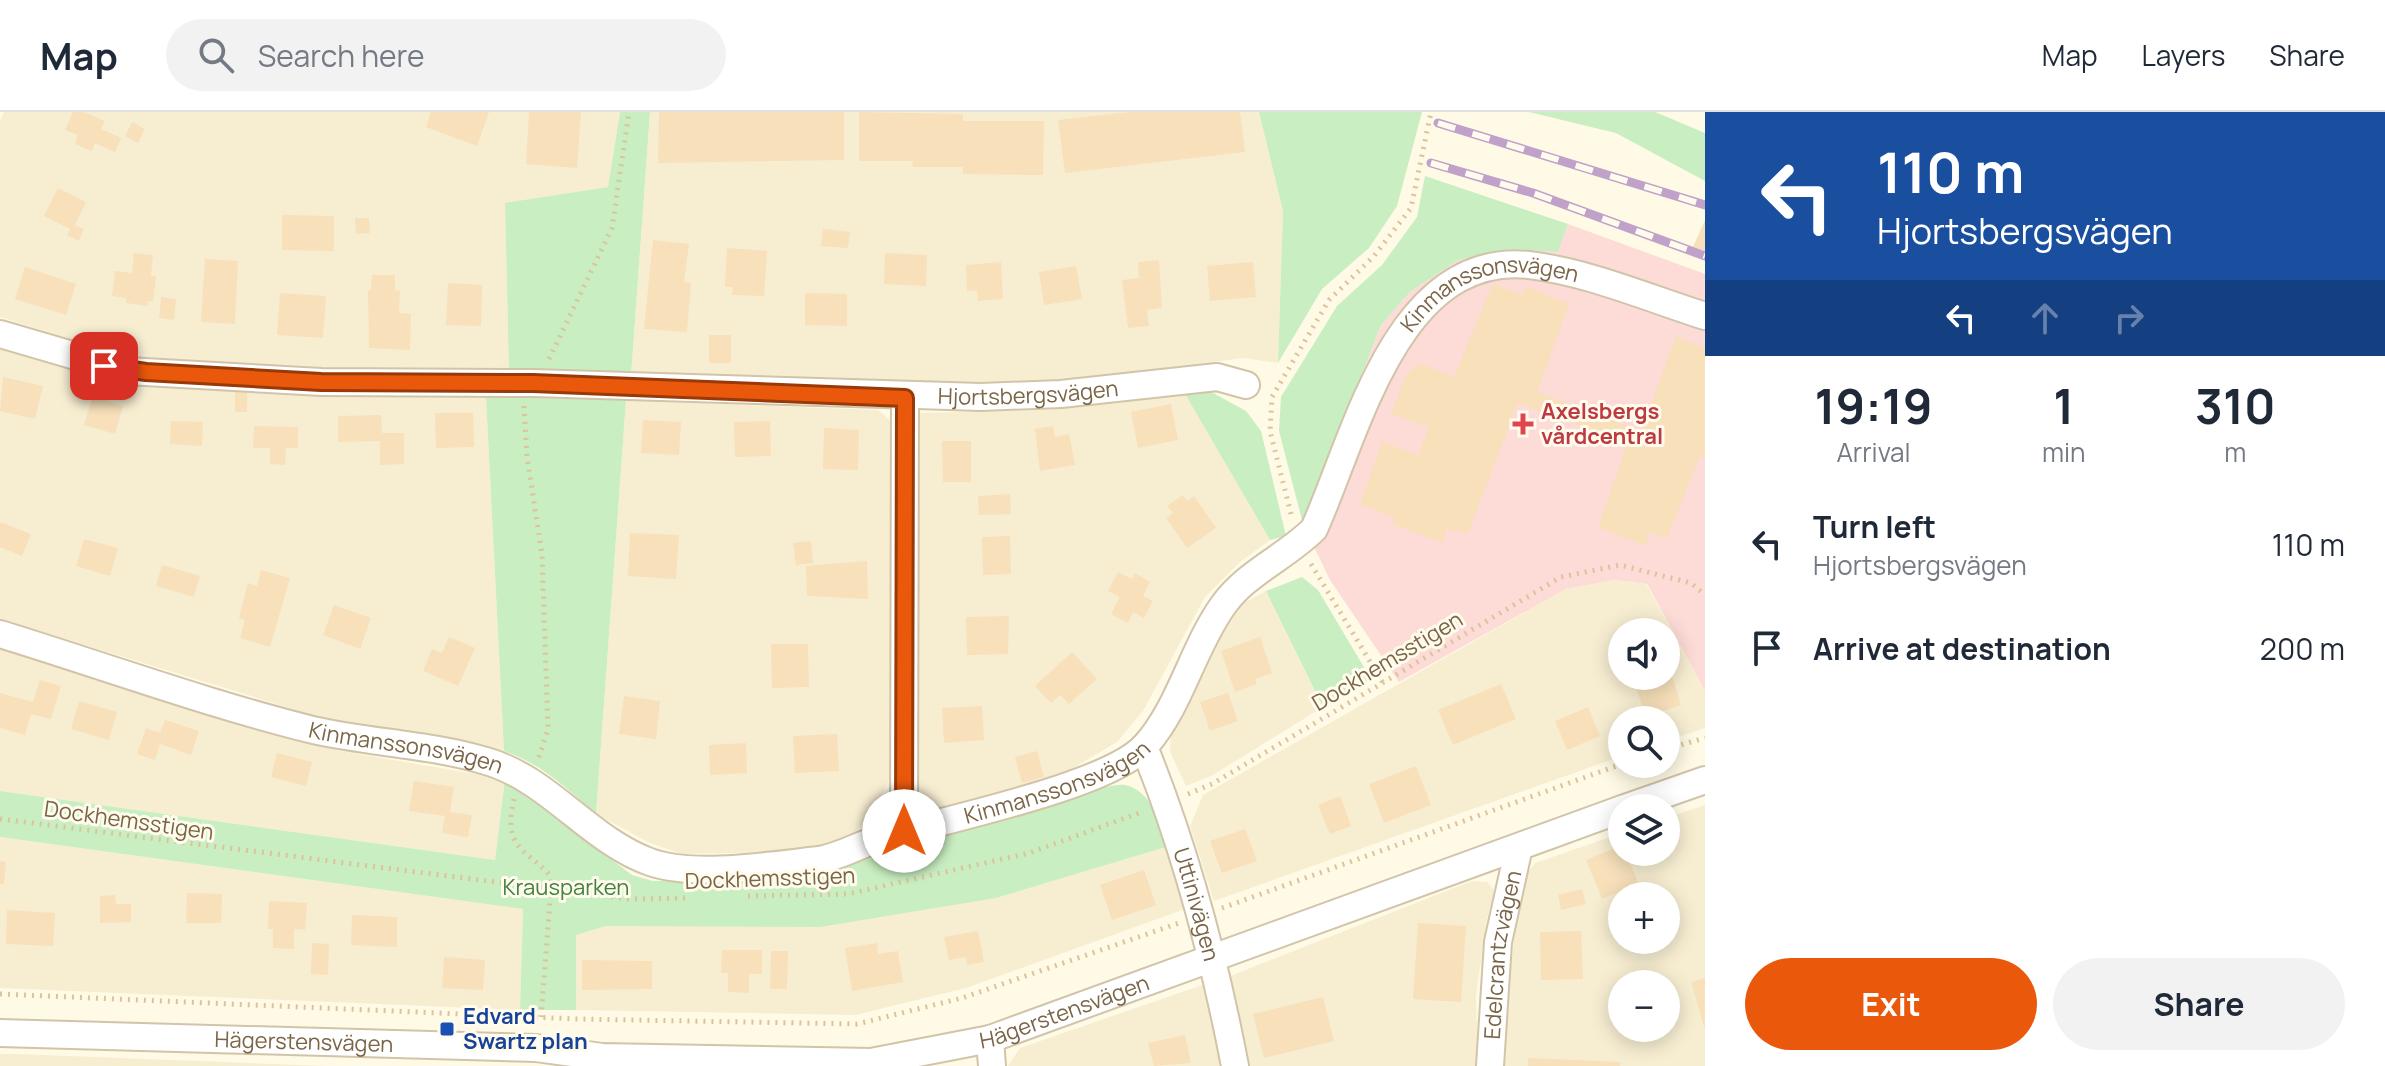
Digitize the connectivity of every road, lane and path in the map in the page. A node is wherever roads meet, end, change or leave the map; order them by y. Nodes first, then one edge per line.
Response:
1 (629, 112) edge
2 (1431, 112) edge
3 (1705, 316) edge
4 (0, 334) edge
5 (529, 384) junction
6 (1246, 385) dead end
7 (905, 398) junction
8 (1299, 544) junction
9 (1705, 595) edge
10 (0, 634) edge
11 (1383, 683) junction
12 (1705, 738) edge
13 (1680, 745) edge
14 (1144, 747) junction
15 (544, 750) dead end
16 (1608, 769) edge
17 (526, 777) junction
18 (1705, 780) edge
19 (1666, 794) edge
20 (1167, 803) junction
21 (1608, 815) edge
22 (0, 819) edge
23 (904, 831) junction
24 (1519, 847) junction
25 (551, 889) junction
26 (739, 897) dead end
27 (692, 898) dead end
28 (1200, 916) junction
29 (1214, 956) junction
30 (0, 994) edge
31 (541, 1017) junction
32 (0, 1033) edge
33 (990, 1039) junction
34 (456, 1057) edge
35 (602, 1062) edge
36 (992, 1066) edge
37 (1235, 1066) edge
38 (1490, 1066) edge

1 - 5 path
2 - 8 path
3 - 8 street, Kinmanssonsvägen
4 - 5 street, Hjortsbergsvägen
5 - 7 street, Hjortsbergsvägen
5 - 15 path
6 - 7 street, Hjortsbergsvägen
7 - 23 street
8 - 11 path
8 - 14 street, Kinmanssonsvägen
9 - 11 path, Dockhemsstigen
10 - 17 street, Kinmanssonsvägen
11 - 20 path, Dockhemsstigen
12 - 13 path
14 - 20 street, Uttinivägen
14 - 23 street, Kinmanssonsvägen
16 - 28 path
17 - 23 street, Kinmanssonsvägen
17 - 25 path
18 - 19 street, Hägerstensvägen
20 - 26 path, Dockhemsstigen
20 - 28 street, Uttinivägen
21 - 24 street, Hägerstensvägen
22 - 25 path, Dockhemsstigen
24 - 29 street, Hägerstensvägen
24 - 38 street, Edelcrantzvägen
25 - 27 path, Dockhemsstigen
25 - 31 path
28 - 29 street, Uttinivägen
28 - 31 path
29 - 33 street, Hägerstensvägen
29 - 37 street, Uttinivägen
30 - 31 path
32 - 34 street, Hägerstensvägen
33 - 35 street, Hägerstensvägen
33 - 36 street
34 - 35 street, Hägerstensvägen

